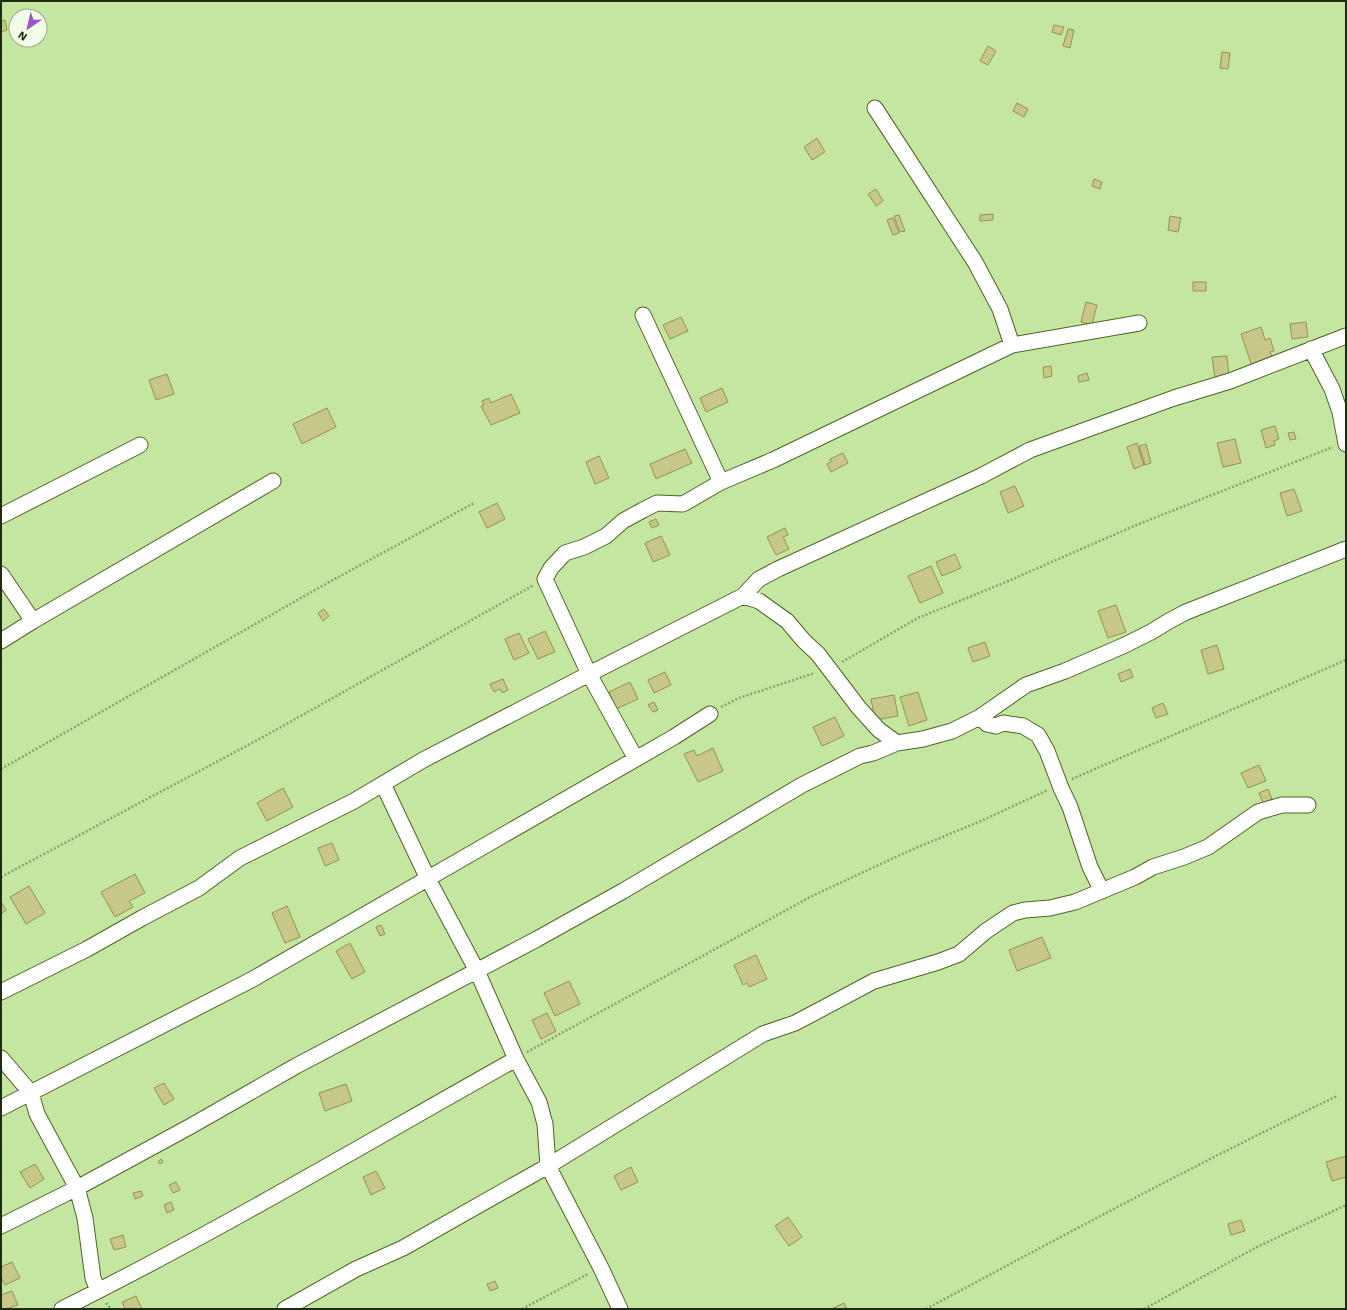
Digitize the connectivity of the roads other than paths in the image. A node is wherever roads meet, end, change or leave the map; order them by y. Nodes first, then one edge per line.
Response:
1 (875, 108) dead end
2 (642, 315) dead end
3 (1139, 323) dead end
4 (1346, 336) edge
5 (1012, 345) junction
6 (1311, 349) junction
7 (1346, 443) edge
8 (140, 446) dead end
9 (273, 481) dead end
10 (721, 482) junction
11 (1, 516) edge
12 (1346, 549) edge
13 (1, 574) edge
14 (743, 596) junction
15 (33, 621) junction
16 (1, 641) edge
17 (589, 674) junction
18 (710, 714) road end
19 (980, 717) junction
20 (897, 743) junction
21 (636, 759) junction
22 (383, 784) junction
23 (1308, 805) dead end
24 (428, 879) junction
25 (1102, 891) junction
26 (477, 972) junction
27 (1, 992) edge
28 (1, 1058) edge
29 (516, 1058) junction
30 (32, 1093) junction
31 (1, 1108) edge
32 (548, 1166) junction
33 (76, 1188) junction
34 (1, 1226) edge
35 (98, 1291) junction
36 (62, 1309) edge
37 (285, 1309) edge
38 (620, 1309) edge

1 - 5 street
2 - 10 street
3 - 5 street
4 - 6 street
5 - 10 street
6 - 7 street
6 - 14 street
8 - 11 street
9 - 15 street
10 - 17 street
12 - 19 street
13 - 15 street
14 - 17 street
14 - 20 street
15 - 16 street
17 - 21 street
17 - 22 street
18 - 21 street
19 - 20 street
19 - 25 street
20 - 26 street
21 - 24 street
22 - 24 street
22 - 27 street
23 - 25 street
24 - 26 street
24 - 30 street
25 - 32 street
26 - 29 street
26 - 33 street
28 - 30 street
29 - 32 street
29 - 35 street
30 - 31 street
30 - 33 street
32 - 37 street
32 - 38 street
33 - 34 street
33 - 35 street
35 - 36 street

